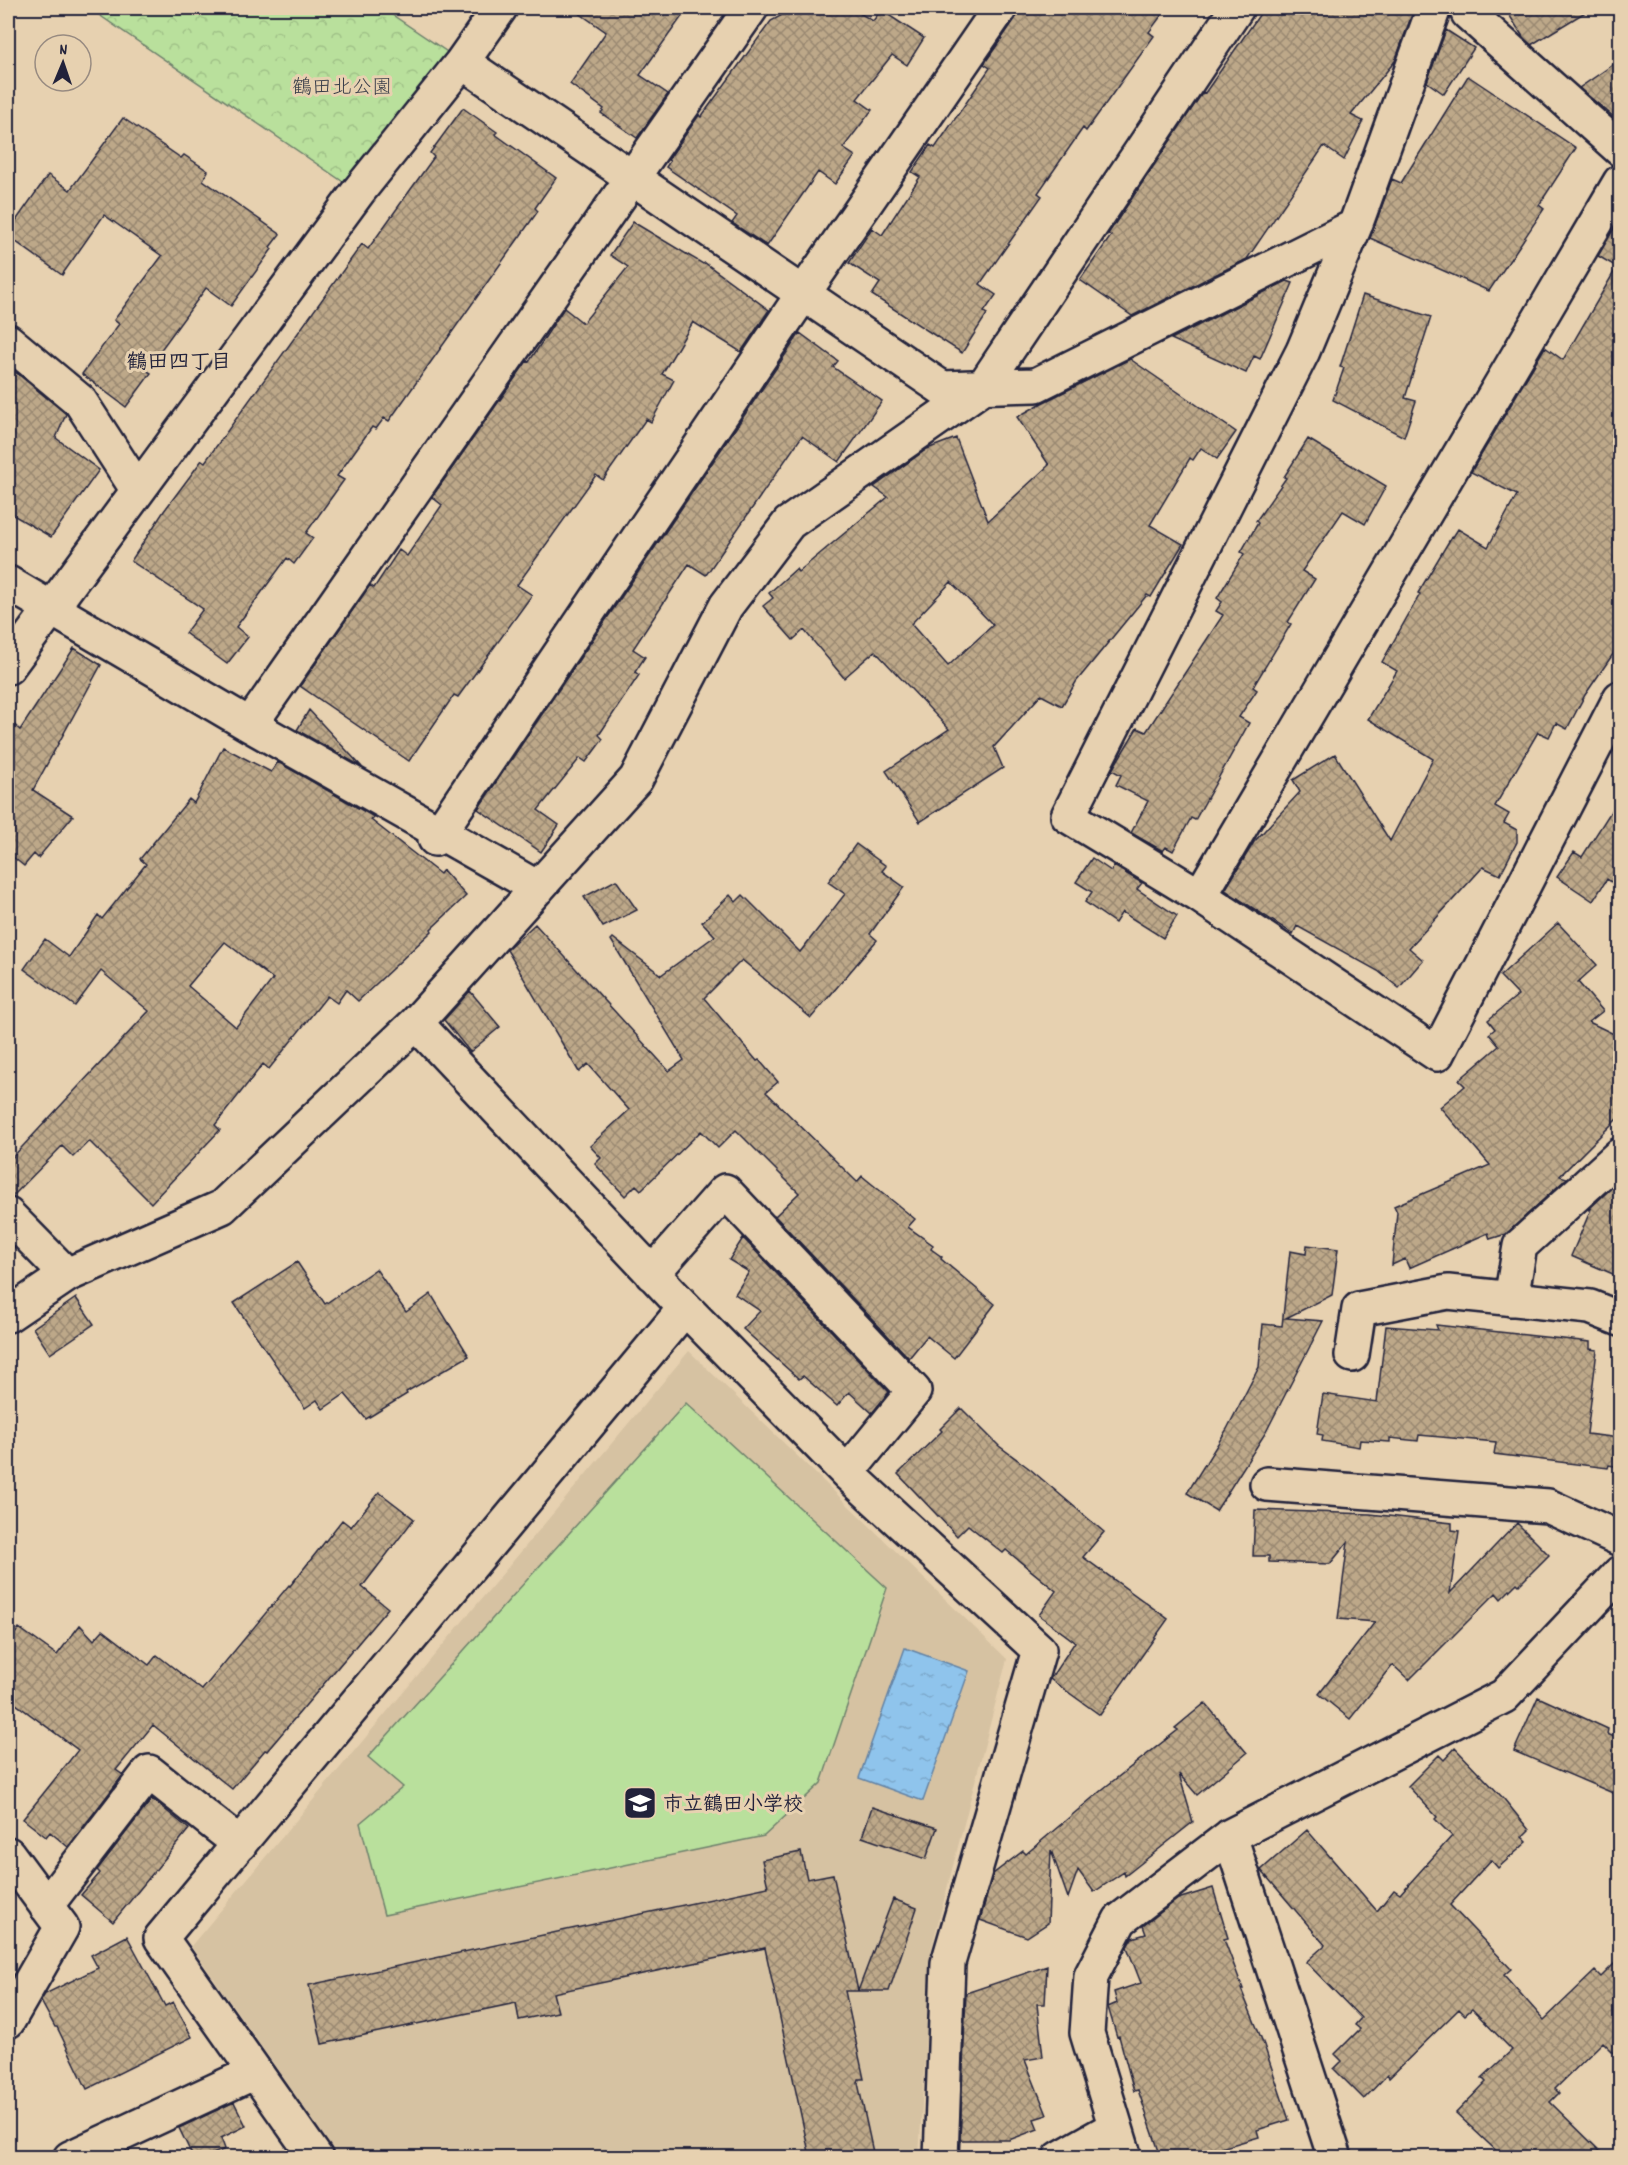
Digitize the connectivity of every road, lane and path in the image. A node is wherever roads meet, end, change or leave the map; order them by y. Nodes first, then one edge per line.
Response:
1 (500, 8) edge
2 (751, 8) edge
3 (1000, 8) edge
4 (1237, 8) edge
5 (1434, 8) edge
6 (1469, 9) edge
7 (462, 62) junction
8 (1620, 149) edge
9 (632, 177) junction
10 (1620, 182) edge
11 (1355, 226) junction
12 (803, 294) junction
13 (8, 341) edge
14 (983, 387) junction
15 (137, 489) junction
16 (8, 582) edge
17 (52, 608) junction
18 (8, 667) edge
19 (1620, 699) edge
20 (250, 724) junction
21 (437, 836) junction
22 (538, 888) junction
23 (1200, 896) junction
24 (416, 1023) junction
25 (1620, 1155) edge
26 (8, 1215) edge
27 (652, 1274) junction
28 (68, 1275) junction
29 (1510, 1299) junction
30 (685, 1308) junction
31 (8, 1315) edge
32 (1620, 1319) edge
33 (1352, 1355) dead end
34 (847, 1473) junction
35 (1267, 1484) dead end
36 (1620, 1539) edge
37 (1620, 1573) edge
38 (1230, 1836) junction
39 (240, 1844) junction
40 (8, 1854) edge
41 (46, 1906) junction
42 (8, 2021) edge
43 (255, 2072) junction
44 (1120, 2142) edge
45 (70, 2157) edge
46 (316, 2157) edge
47 (941, 2157) edge
48 (1060, 2157) edge
49 (1335, 2157) edge

1 - 7 street
2 - 9 street
3 - 12 street
4 - 14 street
5 - 11 street
6 - 8 street
7 - 9 street
7 - 15 street
9 - 12 street
9 - 20 street
10 - 23 street
11 - 14 street
11 - 23 street
12 - 14 street
12 - 21 street
13 - 15 street
14 - 22 street
15 - 17 street
16 - 17 street
17 - 18 street
17 - 20 street
19 - 23 street
20 - 21 street
21 - 22 street
22 - 24 street
24 - 27 street
24 - 28 street
25 - 29 street
26 - 28 street
27 - 30 street
27 - 34 street
28 - 31 street
29 - 32 street
29 - 33 street
30 - 34 street
30 - 39 street
34 - 47 street
35 - 36 street
37 - 38 street
38 - 44 street
38 - 49 street
39 - 41 street
39 - 43 street
40 - 41 street
41 - 42 street
43 - 45 street
43 - 46 street
44 - 48 street

